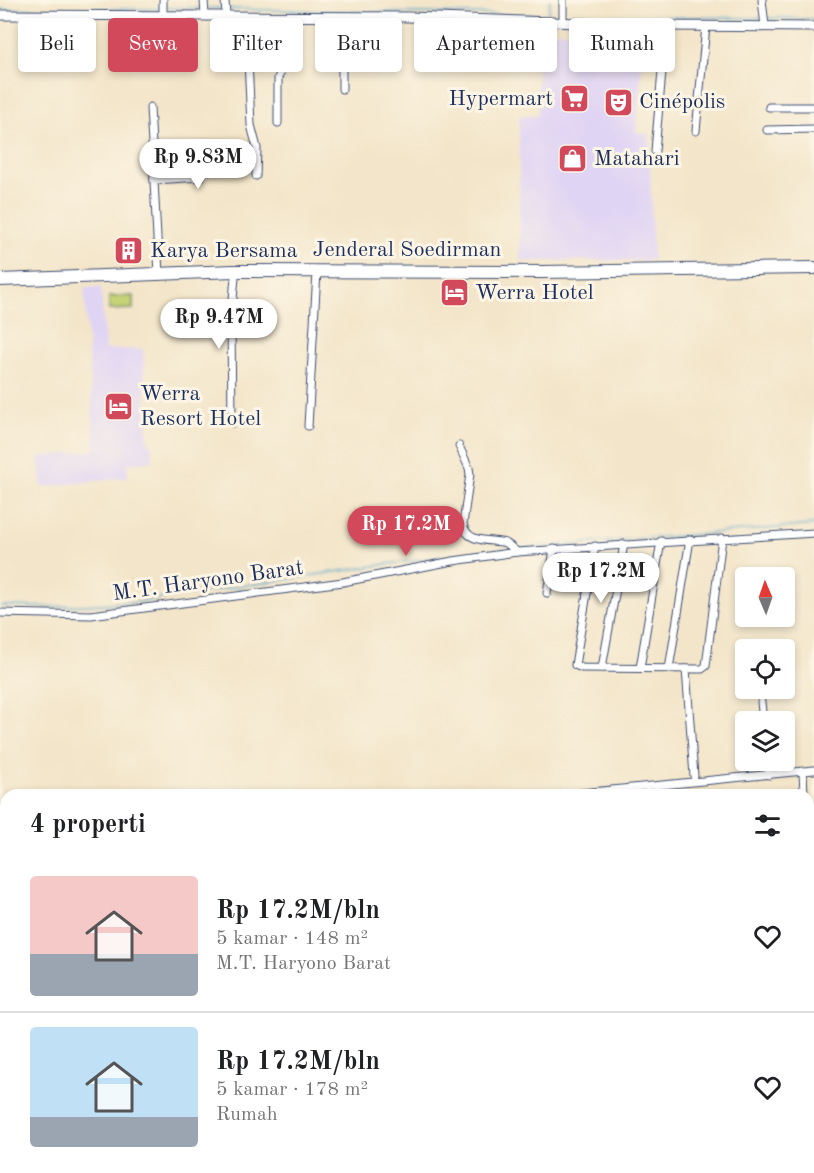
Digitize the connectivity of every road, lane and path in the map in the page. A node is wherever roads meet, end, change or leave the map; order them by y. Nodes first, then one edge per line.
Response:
1 (563, 0) edge
2 (762, 0) edge
3 (163, 8) edge
4 (204, 8) edge
5 (226, 8) edge
6 (0, 15) edge
7 (246, 16) junction
8 (285, 17) junction
9 (342, 17) junction
10 (563, 17) junction
11 (574, 18) edge
12 (765, 20) junction
13 (675, 26) edge
14 (706, 26) junction
15 (814, 27) edge
16 (662, 72) edge
17 (342, 90) dead end
18 (150, 107) dead end
19 (768, 107) dead end
20 (814, 107) edge
21 (278, 123) dead end
22 (814, 129) edge
23 (767, 130) dead end
24 (696, 131) dead end
25 (655, 151) dead end
26 (201, 156) dead end
27 (256, 176) dead end
28 (154, 180) junction
29 (813, 272) edge
30 (159, 274) junction
31 (317, 274) junction
32 (235, 278) junction
33 (0, 280) edge
34 (0, 286) edge
35 (232, 423) dead end
36 (308, 426) dead end
37 (459, 446) dead end
38 (814, 533) edge
39 (722, 538) junction
40 (690, 539) junction
41 (661, 542) junction
42 (624, 544) junction
43 (595, 546) junction
44 (554, 549) junction
45 (517, 552) junction
46 (548, 594) dead end
47 (0, 613) edge
48 (602, 668) junction
49 (640, 668) junction
50 (669, 669) junction
51 (686, 669) junction
52 (761, 702) dead end
53 (762, 711) edge
54 (814, 770) edge
55 (768, 771) edge
56 (802, 771) junction
57 (769, 775) junction
58 (694, 776) dead end
59 (648, 789) edge
60 (804, 789) edge

1 - 10 street
2 - 12 street
3 - 4 street
3 - 6 street
4 - 5 street
5 - 7 street
7 - 8 street
7 - 27 street
8 - 9 street
8 - 21 street
9 - 10 street
9 - 17 street
10 - 11 street
12 - 14 street
12 - 15 street
13 - 14 street
14 - 24 street
16 - 25 street
18 - 28 street
19 - 20 street
22 - 23 street
26 - 28 street
28 - 30 street
29 - 31 highway, Jenderal Soedirman
30 - 31 highway, Jenderal Soedirman
30 - 33 highway, Jenderal Soedirman
31 - 32 highway, Jenderal Soedirman
31 - 36 street
32 - 34 highway, Jenderal Soedirman
32 - 35 street
37 - 45 street
38 - 39 street, M.T. Haryono Barat
39 - 40 street, M.T. Haryono Barat
39 - 51 street
40 - 41 street, M.T. Haryono Barat
40 - 50 street
41 - 42 street, M.T. Haryono Barat
41 - 49 street
42 - 43 street, M.T. Haryono Barat
42 - 48 street
43 - 44 street, M.T. Haryono Barat
43 - 48 street
44 - 45 street, M.T. Haryono Barat
44 - 46 street
45 - 47 street, M.T. Haryono Barat
48 - 49 street
49 - 50 street
50 - 51 street
51 - 58 street
52 - 53 street
54 - 56 street
55 - 57 street
56 - 57 street
56 - 60 street
57 - 59 street

